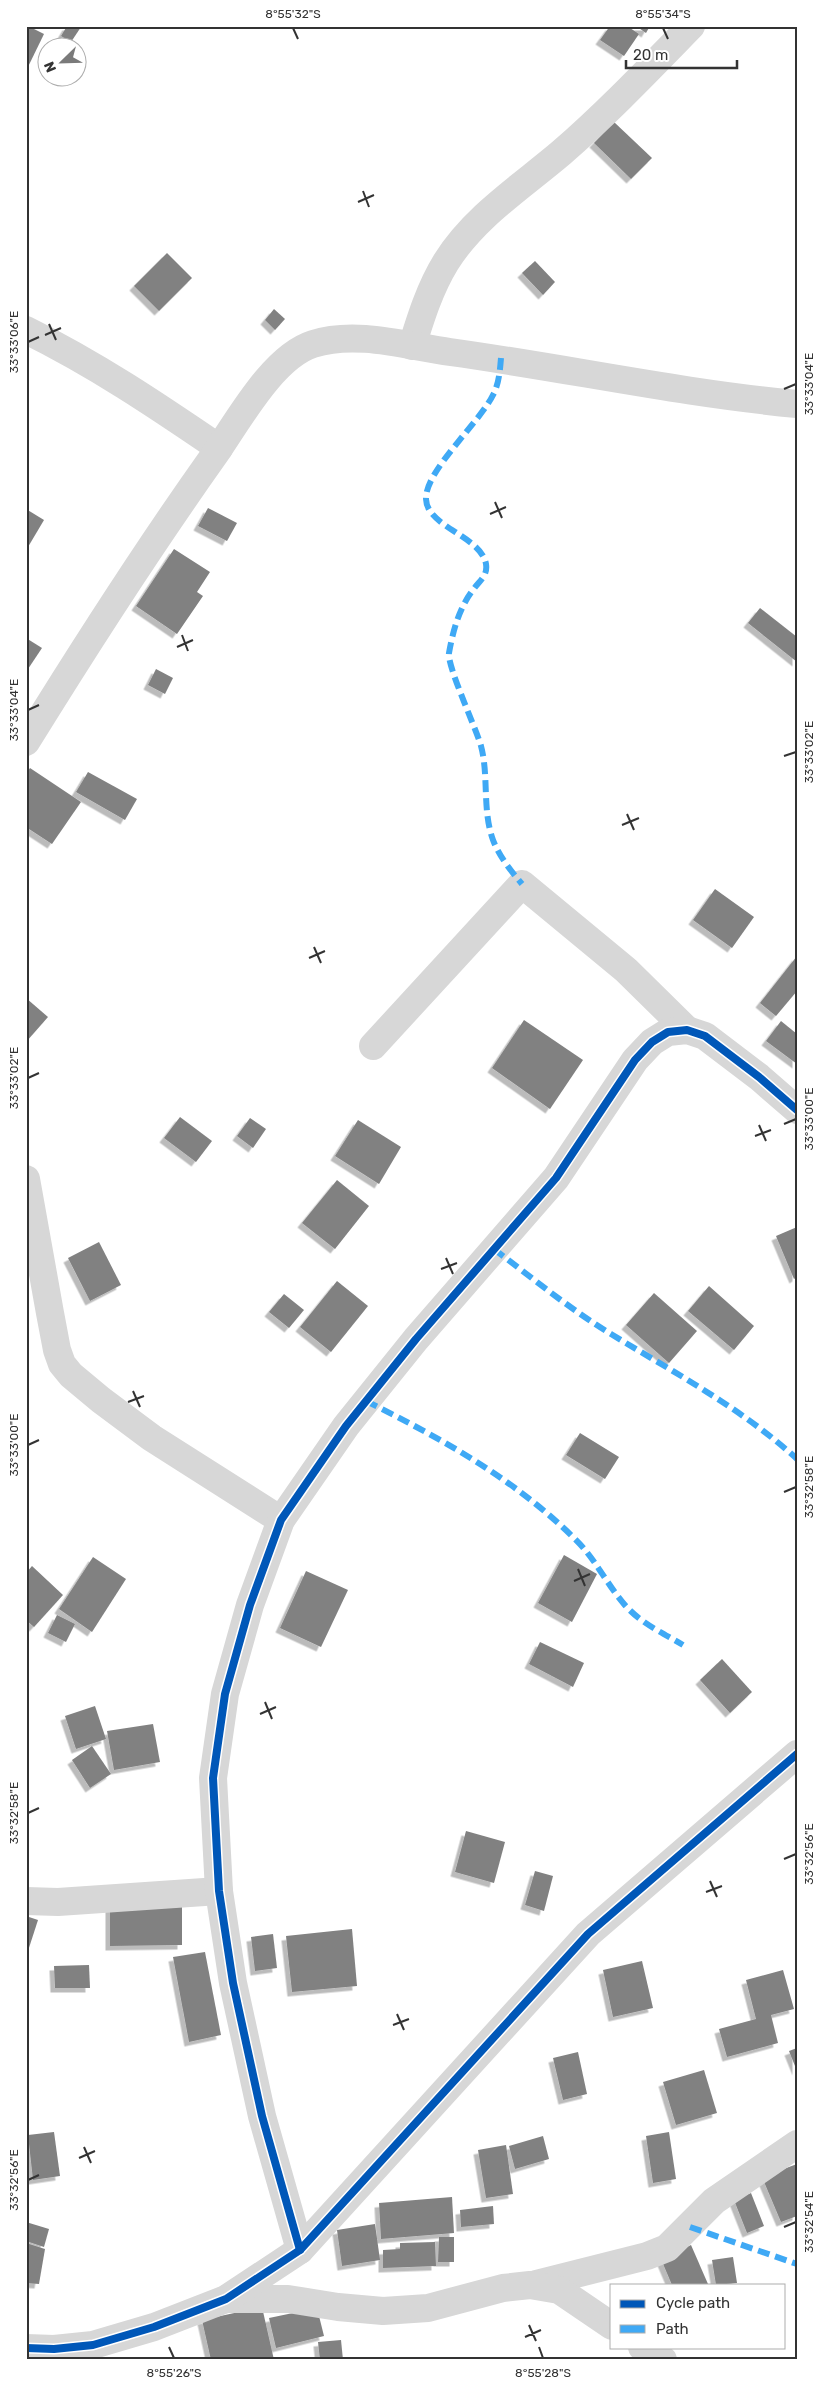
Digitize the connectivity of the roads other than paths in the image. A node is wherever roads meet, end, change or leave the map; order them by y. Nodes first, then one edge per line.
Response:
1 (691, 26) edge
2 (26, 330) edge
3 (412, 346) junction
4 (797, 404) edge
5 (219, 448) junction
6 (26, 742) edge
7 (687, 1030) junction
8 (373, 1046) dead end
9 (797, 1110) edge
10 (26, 1178) edge
11 (281, 1520) junction
12 (797, 1754) edge
13 (219, 1891) junction
14 (26, 1902) edge
15 (797, 2144) edge
16 (300, 2250) junction
17 (530, 2285) junction
18 (226, 2299) junction
19 (610, 2325) edge
20 (26, 2348) edge
21 (644, 2348) edge
22 (96, 2352) edge
23 (663, 2360) edge

1 - 3 street
2 - 5 street
3 - 4 street
3 - 5 street
5 - 6 street
7 - 8 street
7 - 9 street
7 - 11 street
10 - 11 street
11 - 13 street
12 - 16 street
13 - 14 street
13 - 16 street
15 - 17 street
16 - 18 street
17 - 18 street
17 - 19 street
18 - 22 street
20 - 22 street
21 - 23 street

